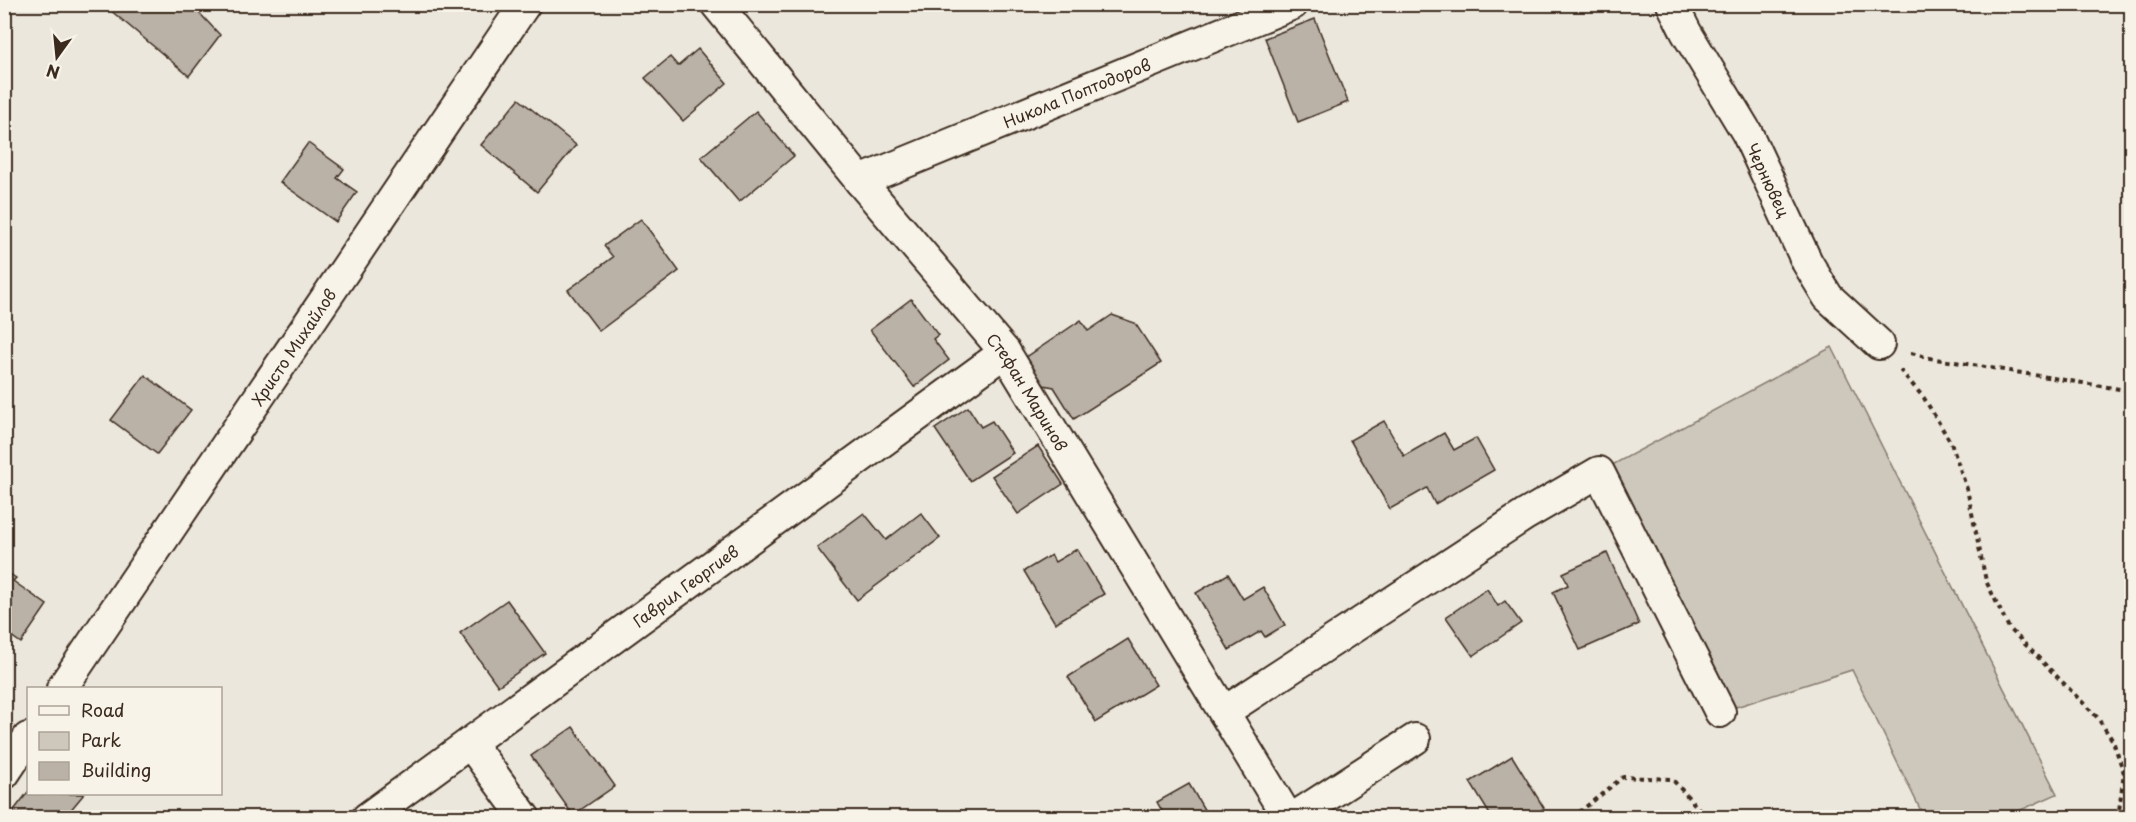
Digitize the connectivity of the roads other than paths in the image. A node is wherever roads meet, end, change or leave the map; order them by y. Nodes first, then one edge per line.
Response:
1 (525, 4) edge
2 (716, 4) edge
3 (1293, 4) edge
4 (1672, 4) edge
5 (860, 181) junction
6 (1879, 344) road end
7 (1005, 352) junction
8 (63, 687) edge
9 (1224, 712) junction
10 (1720, 712) dead end
11 (1415, 739) dead end
12 (27, 740) edge
13 (470, 742) junction
14 (4, 774) edge
15 (367, 818) edge
16 (525, 818) edge
17 (1288, 818) edge
18 (1293, 818) edge

1 - 8 street, Христо Михайлов
2 - 5 street, Стефан Маринов
3 - 5 street, Никола Поптодоров
4 - 6 street, Чернювец
5 - 7 street, Стефан Маринов
7 - 9 street, Стефан Маринов
7 - 13 street, Гаврил Георгиев
9 - 10 street
9 - 17 street, Стефан Маринов
11 - 18 street
12 - 14 street
13 - 15 street, Гаврил Георгиев
13 - 16 street

